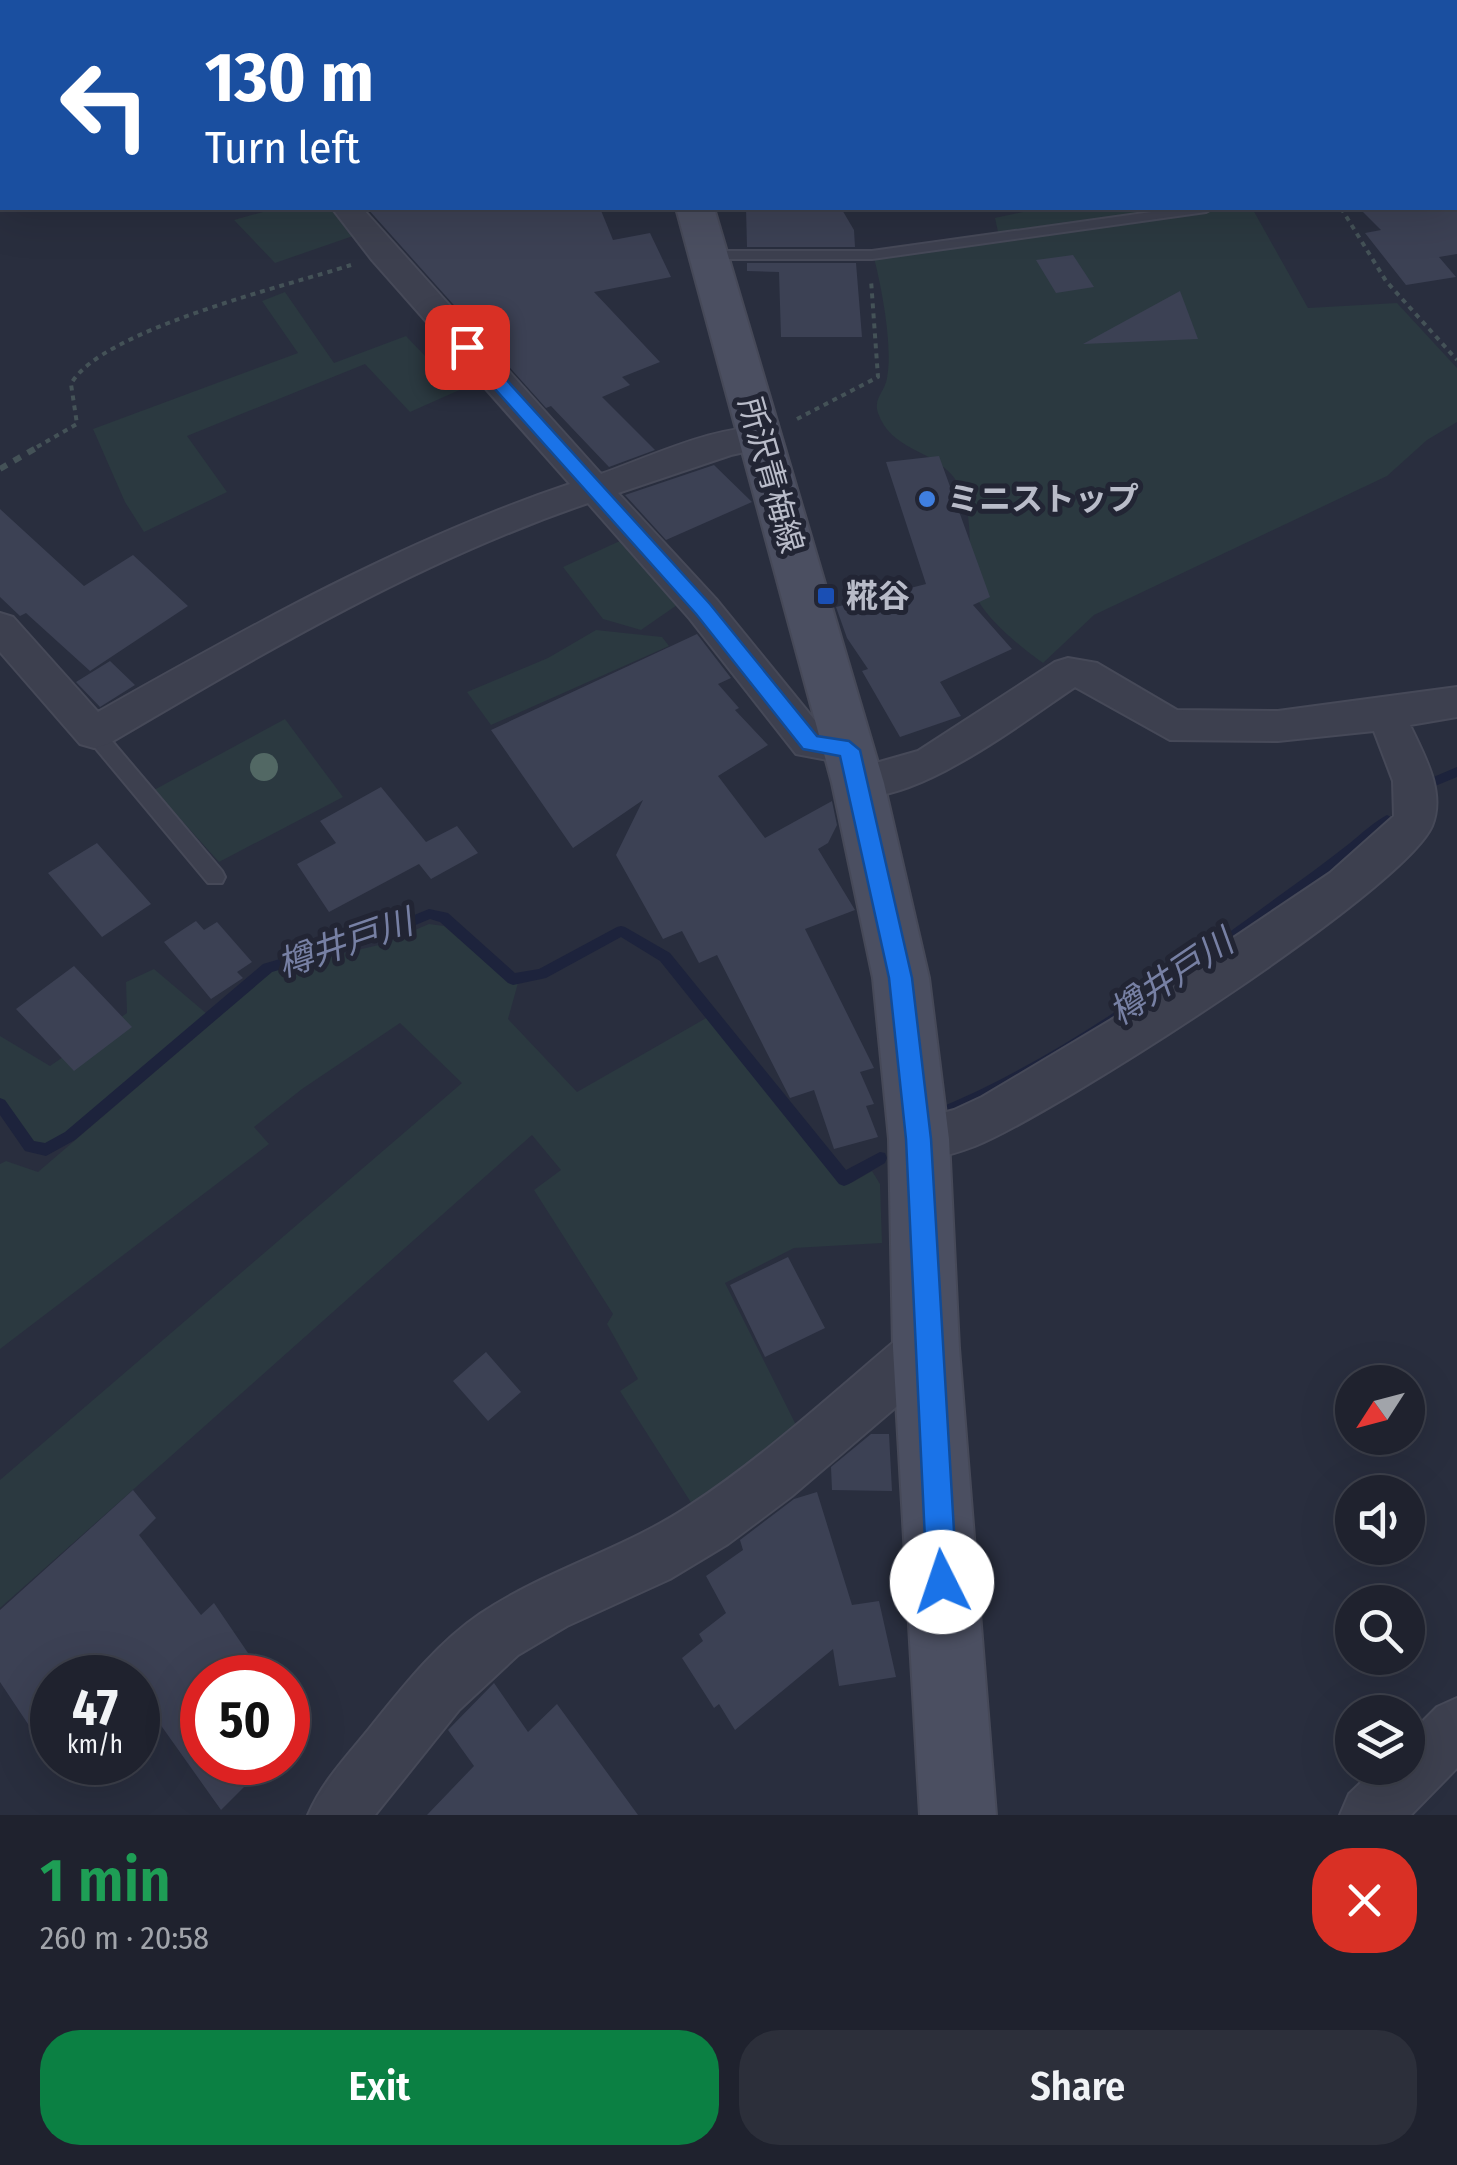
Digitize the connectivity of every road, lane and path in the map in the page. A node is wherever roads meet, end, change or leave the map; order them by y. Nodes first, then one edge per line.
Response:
1 (349, 210) edge
2 (1191, 210) edge
3 (1343, 210) edge
4 (702, 231) edge
5 (383, 254) junction
6 (865, 255) junction
7 (1457, 360) edge
8 (760, 438) junction
9 (0, 468) edge
10 (596, 488) junction
11 (0, 627) edge
12 (1457, 702) edge
13 (1386, 716) junction
14 (94, 733) junction
15 (854, 766) junction
16 (215, 877) dead end
17 (919, 1139) junction
18 (926, 1348) junction
19 (1457, 1728) edge
20 (338, 1815) edge
21 (958, 1815) edge
22 (1370, 1815) edge

1 - 5 street
2 - 6 lane
3 - 7 path
4 - 6 lane
4 - 8 main road, 所沢青梅線
5 - 9 path
5 - 10 street
6 - 8 path
8 - 10 street
8 - 15 main road, 所沢青梅線
10 - 14 street
10 - 15 street
11 - 14 street
12 - 13 street
13 - 15 street
13 - 17 street
14 - 16 lane
15 - 17 main road, 所沢青梅線
17 - 18 main road, 所沢青梅線
18 - 20 street
18 - 21 main road, 所沢青梅線
19 - 22 street

